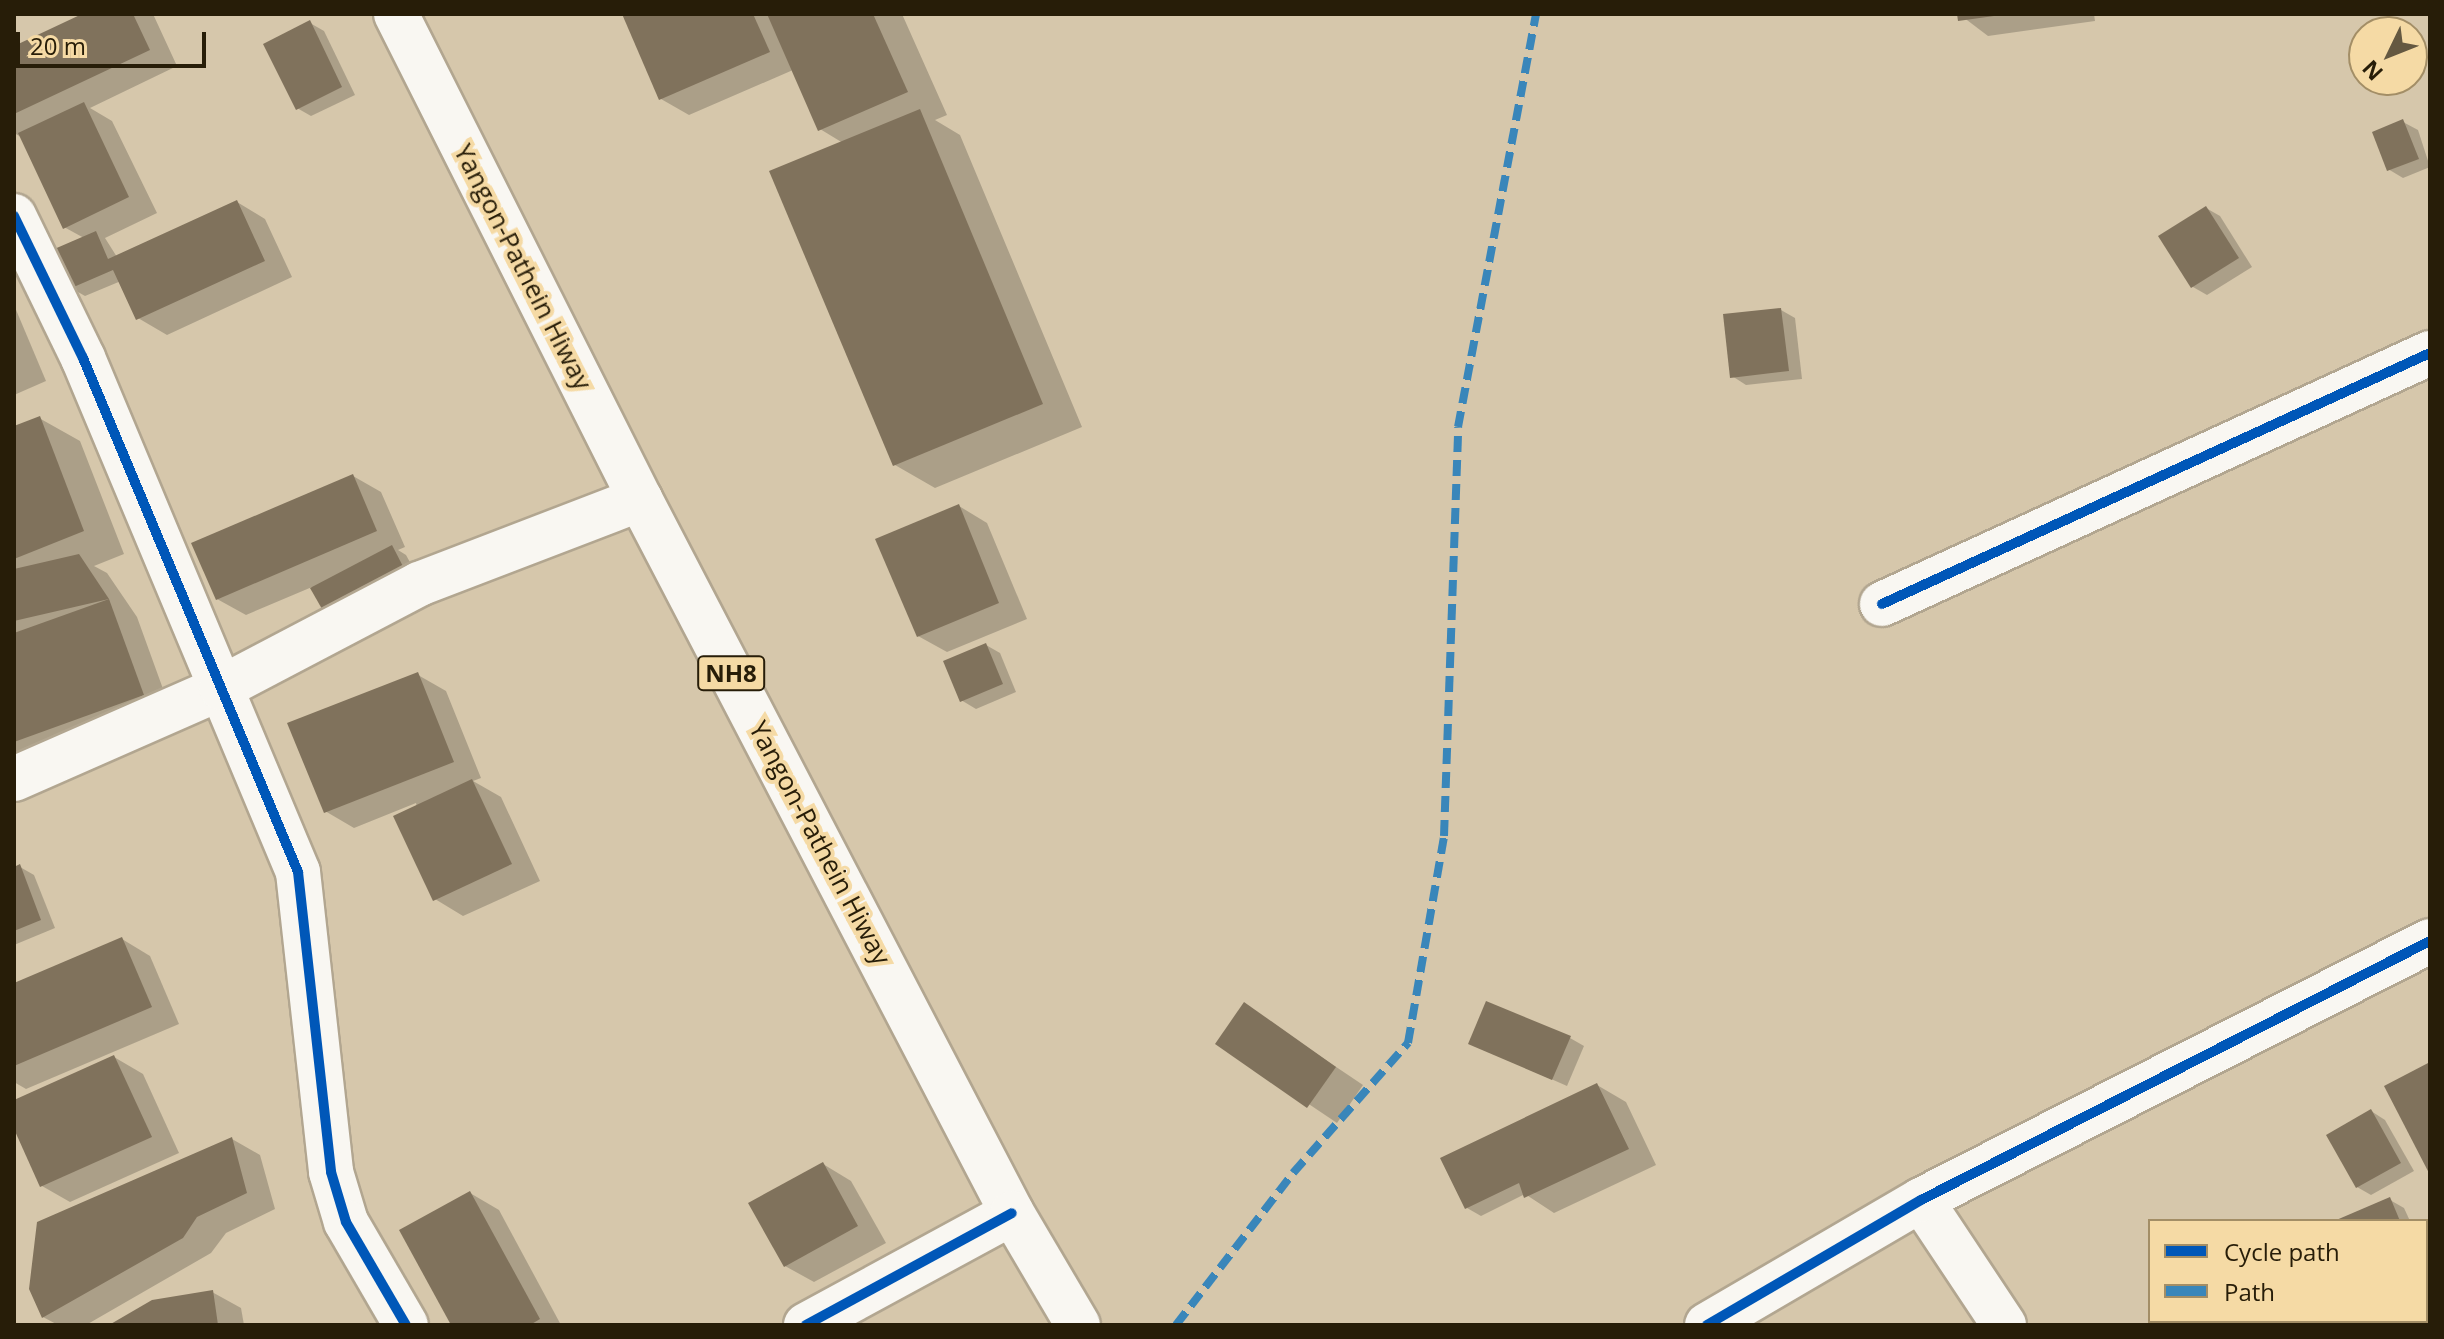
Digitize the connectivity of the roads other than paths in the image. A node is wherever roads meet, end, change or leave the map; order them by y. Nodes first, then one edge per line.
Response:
1 (396, 14) edge
2 (14, 216) edge
3 (2430, 353) edge
4 (640, 499) junction
5 (1882, 604) dead end
6 (221, 688) junction
7 (14, 779) edge
8 (2430, 941) edge
9 (1921, 1200) junction
10 (1012, 1213) junction
11 (406, 1325) edge
12 (806, 1325) edge
13 (1078, 1325) edge
14 (1707, 1325) edge
15 (2004, 1325) edge

1 - 4 main road, Yangon-Pathein Hiway / NH8
2 - 6 main road
3 - 5 main road
4 - 6 main road
4 - 10 main road, Yangon-Pathein Hiway / NH8
6 - 7 main road
6 - 11 main road
8 - 9 main road
9 - 14 main road
9 - 15 main road
10 - 12 main road
10 - 13 main road, Yangon-Pathein Hiway / NH8

